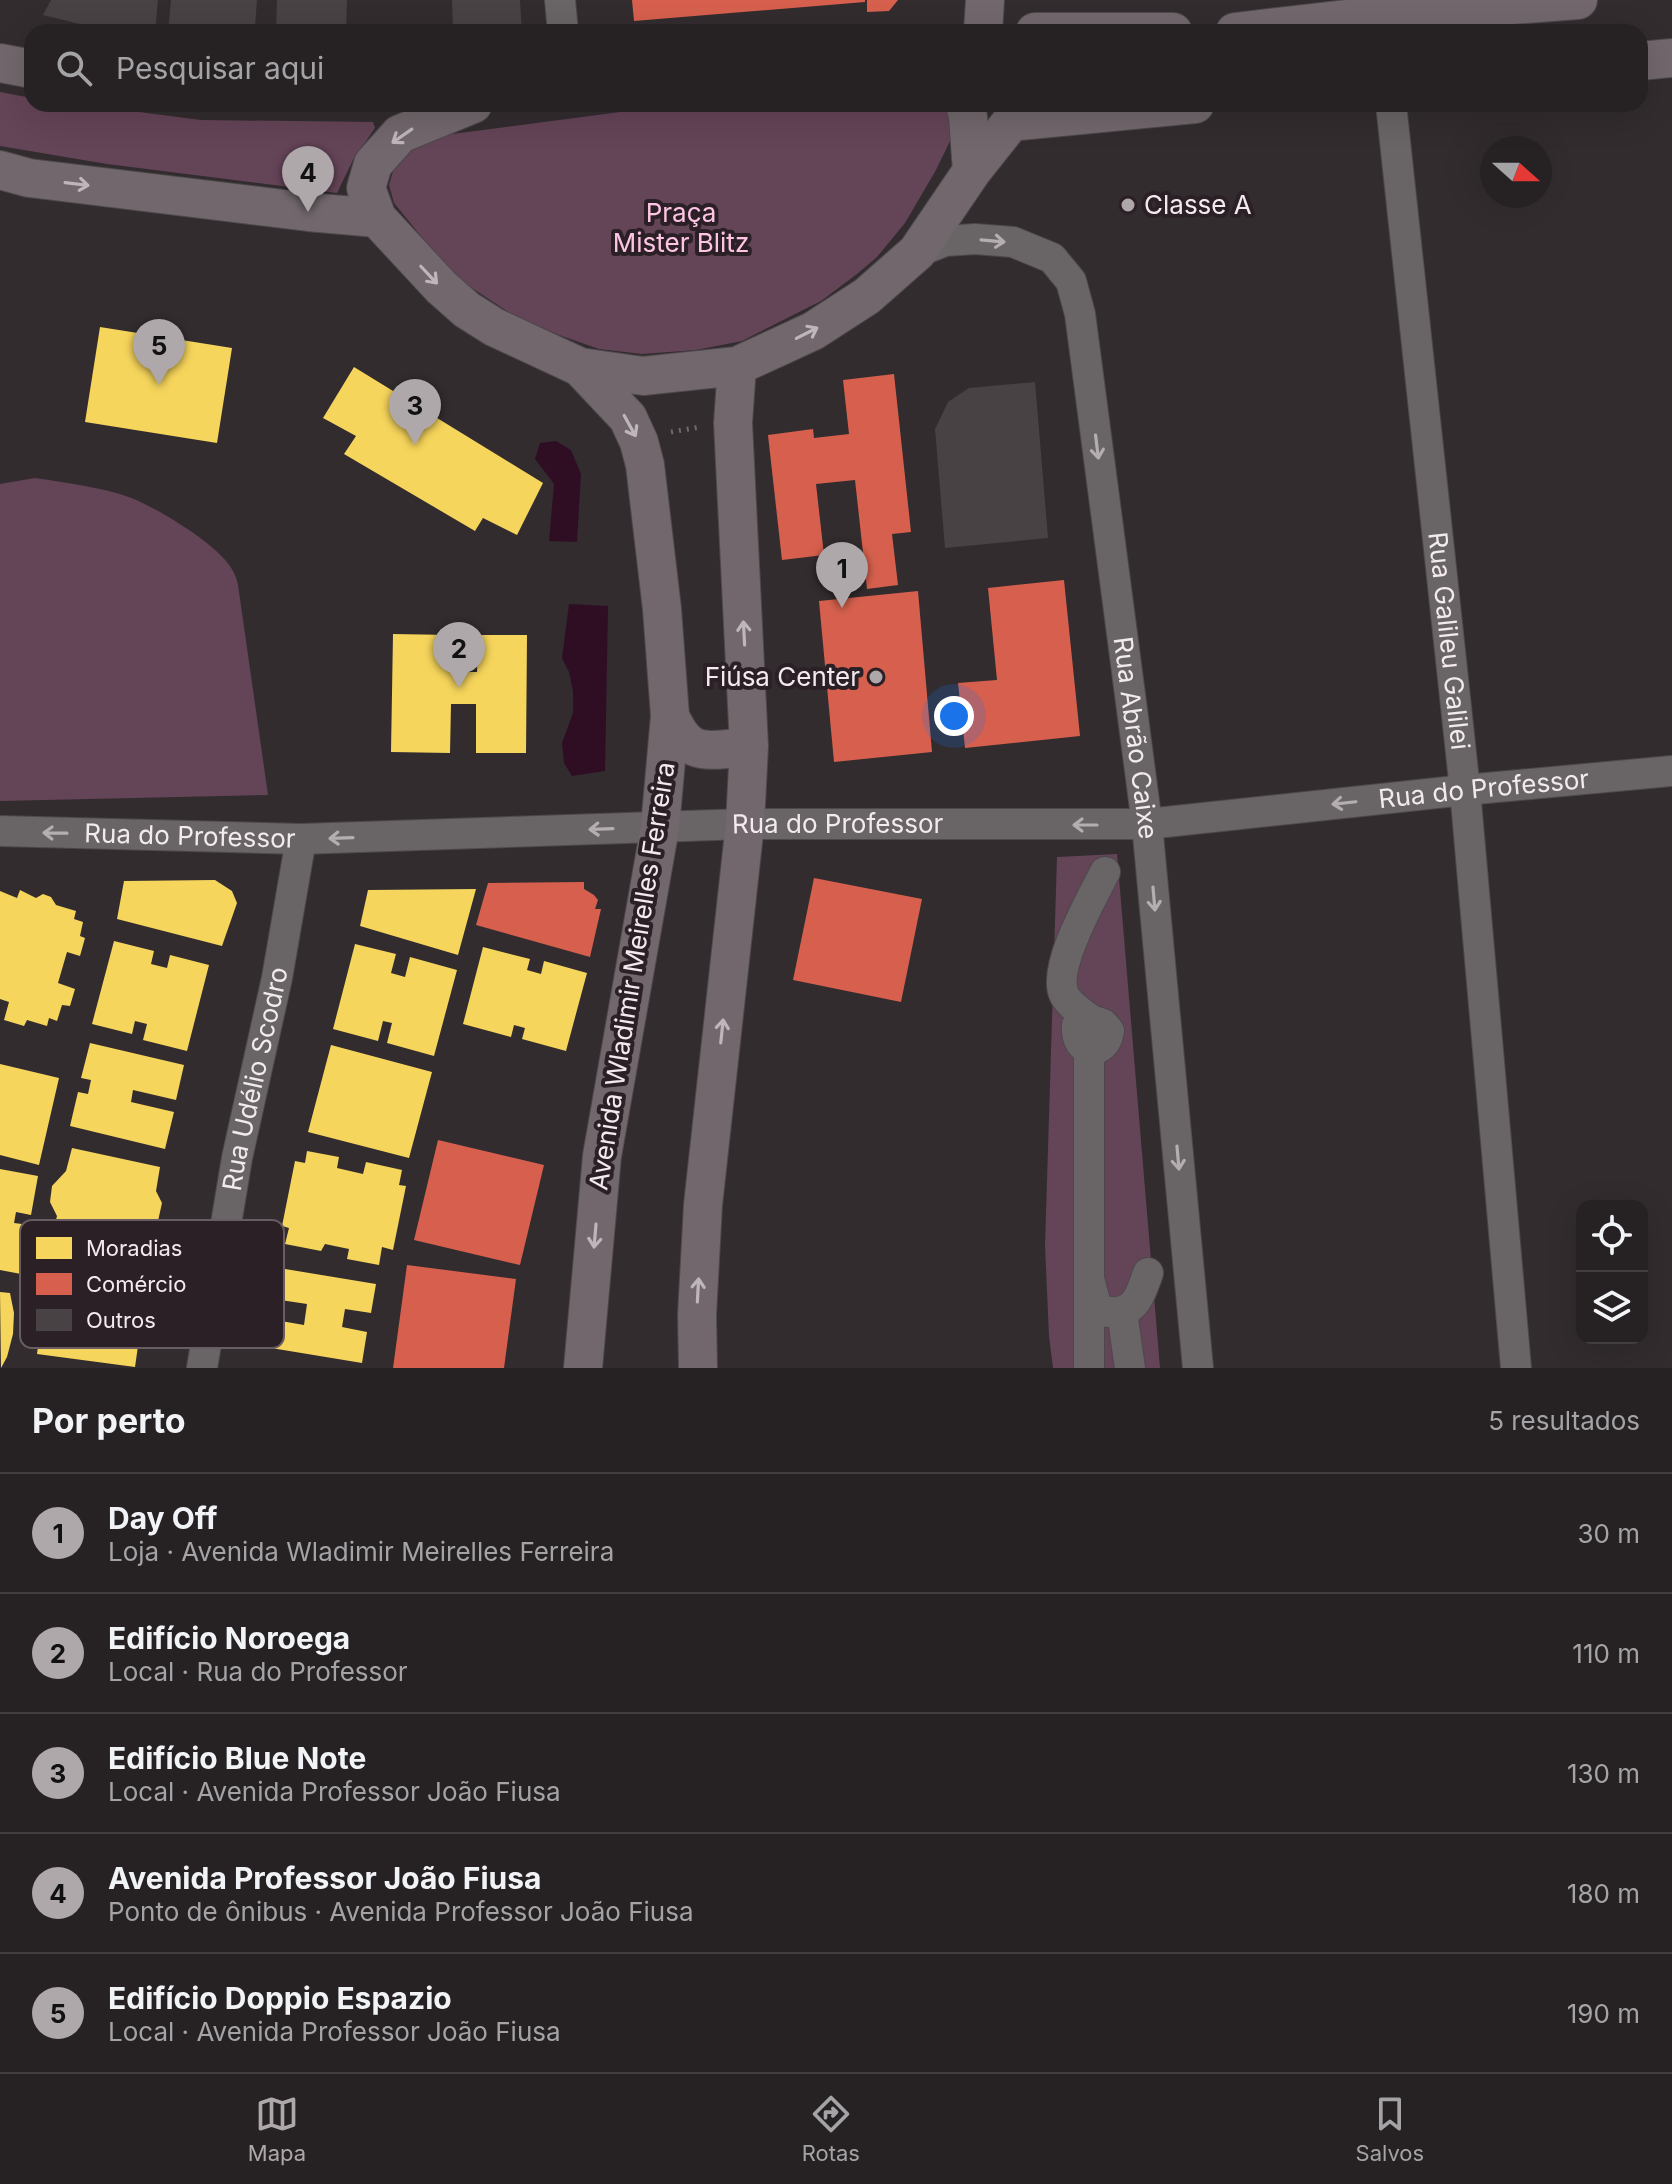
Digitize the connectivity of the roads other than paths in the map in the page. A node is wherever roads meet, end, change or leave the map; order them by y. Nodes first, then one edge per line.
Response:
1 (560, 0) edge
2 (985, 0) edge
3 (1578, 0) edge
4 (1382, 8) edge
5 (562, 24) edge
6 (984, 24) edge
7 (1284, 24) edge
8 (1672, 58) edge
9 (1648, 60) edge
10 (0, 63) edge
11 (24, 68) edge
12 (454, 112) edge
13 (967, 112) edge
14 (1035, 112) edge
15 (1392, 112) edge
16 (1015, 113) edge
17 (0, 170) edge
18 (972, 171) junction
19 (377, 218) junction
20 (917, 252) junction
21 (737, 366) junction
22 (580, 367) junction
23 (670, 716) junction
24 (749, 746) junction
25 (1672, 771) edge
26 (1465, 790) junction
27 (745, 824) junction
28 (1147, 824) junction
29 (660, 827) junction
30 (0, 831) edge
31 (301, 839) junction
32 (1105, 872) dead end
33 (227, 1220) edge
34 (1148, 1273) dead end
35 (1089, 1280) junction
36 (1122, 1312) junction
37 (205, 1348) edge
38 (202, 1368) edge
39 (583, 1368) edge
40 (698, 1368) edge
41 (1089, 1368) edge
42 (1130, 1368) edge
43 (1198, 1368) edge
44 (1516, 1368) edge

1 - 5 street
2 - 6 main road
3 - 4 main road
4 - 7 main road
8 - 9 main road
10 - 11 main road
12 -> 19 main road
13 - 18 main road
14 - 16 main road
15 - 26 street, Rua Galileu Galilei
16 - 18 main road
17 -> 19 main road
18 - 20 main road
19 -> 22 main road
21 -> 20 main road
20 -> 28 street, Rua Abrão Caixe
21 - 22 main road
24 -> 21 main road
22 -> 23 main road, Avenida Wladimir Meirelles Ferreira
23 - 24 main road
23 - 29 main road, Avenida Wladimir Meirelles Ferreira
24 - 27 main road
25 - 26 street, Rua do Professor
26 -> 28 street, Rua do Professor
26 - 44 street, Rua Galileu Galilei
28 -> 27 street, Rua do Professor
27 - 29 street, Rua do Professor
40 -> 27 main road
28 -> 43 street, Rua Abrão Caixe
29 -> 31 street, Rua do Professor
29 -> 39 main road, Avenida Wladimir Meirelles Ferreira
31 -> 30 street, Rua do Professor
31 - 33 street, Rua Udélio Scodro
32 - 35 street
34 - 36 street
35 - 36 street
35 - 41 street
36 - 42 street
37 - 38 street, Rua Udélio Scodro

